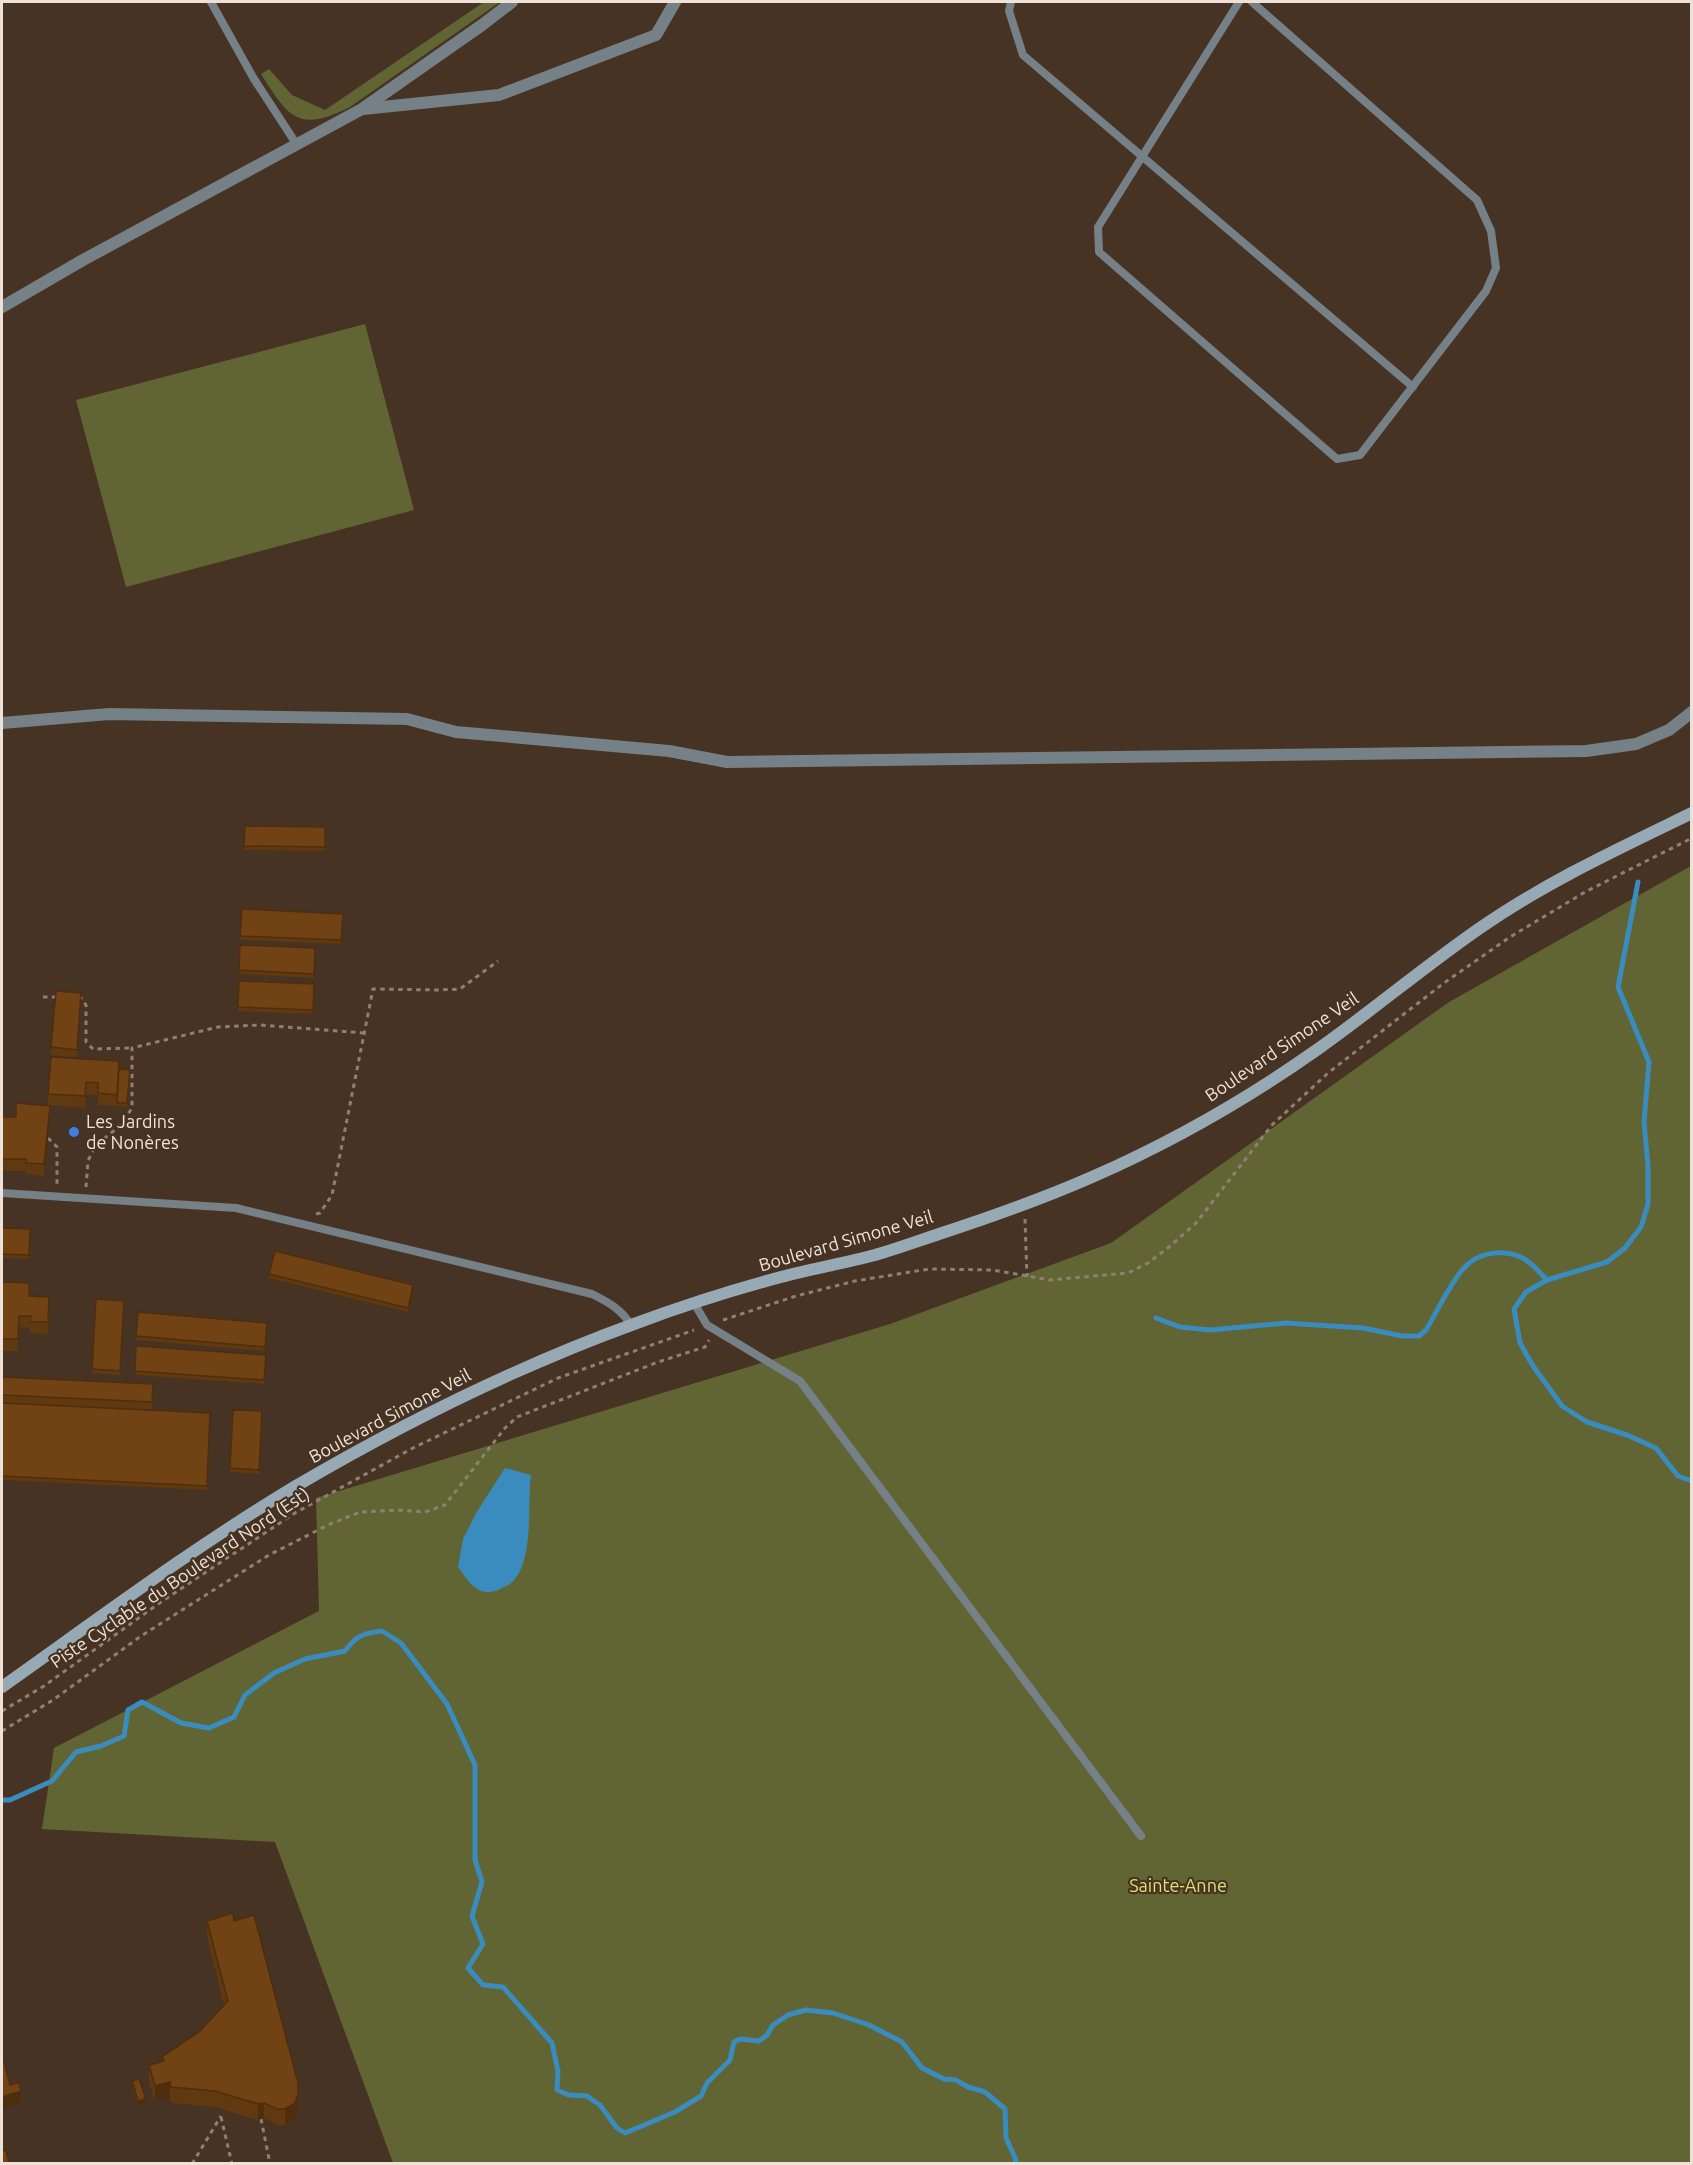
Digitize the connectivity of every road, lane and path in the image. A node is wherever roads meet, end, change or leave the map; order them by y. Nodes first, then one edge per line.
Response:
1 (211, 2) edge
2 (512, 2) edge
3 (675, 2) edge
4 (1011, 2) edge
5 (1239, 2) edge
6 (1252, 2) edge
7 (362, 110) junction
8 (297, 145) junction
9 (1142, 156) junction
10 (2, 307) edge
11 (1413, 387) junction
12 (1692, 712) edge
13 (2, 723) edge
14 (1692, 813) edge
15 (1692, 838) edge
16 (498, 961) dead end
17 (43, 997) dead end
18 (62, 997) edge
19 (72, 998) edge
20 (364, 1033) junction
21 (132, 1048) junction
22 (48, 1138) edge
23 (2, 1193) edge
24 (57, 1196) junction
25 (85, 1198) junction
26 (1025, 1204) junction
27 (299, 1223) junction
28 (1027, 1277) junction
29 (694, 1303) junction
30 (632, 1325) junction
31 (707, 1325) junction
32 (2, 1687) edge
33 (2, 1711) edge
34 (2, 1731) edge
35 (1141, 1836) dead end
36 (261, 2119) edge
37 (192, 2163) edge
38 (232, 2163) edge
39 (270, 2163) edge

1 - 8 lane
2 - 7 street
3 - 7 street
4 - 9 lane
5 - 9 lane
6 - 11 lane
7 - 8 street
8 - 10 street
9 - 11 lane
9 - 11 lane
12 - 13 street
14 - 26 main road, Boulevard Simone Veil
15 - 28 path, Piste Cyclable du Boulevard Nord (Est)
16 - 20 path
17 - 18 path
19 - 21 path
20 - 21 path
20 - 27 path
21 - 25 path
22 - 24 path
23 - 24 lane
24 - 25 lane
25 - 27 lane
26 - 28 path
26 - 29 main road, Boulevard Simone Veil
27 - 30 lane
28 - 31 path, Piste Cyclable du Boulevard Nord (Est)
29 - 30 main road, Boulevard Simone Veil
29 - 31 lane
30 - 32 main road, Boulevard Simone Veil
31 - 33 path, Piste Cyclable du Boulevard Nord (Est)
31 - 34 path
31 - 35 lane
36 - 39 path
37 - 38 path

